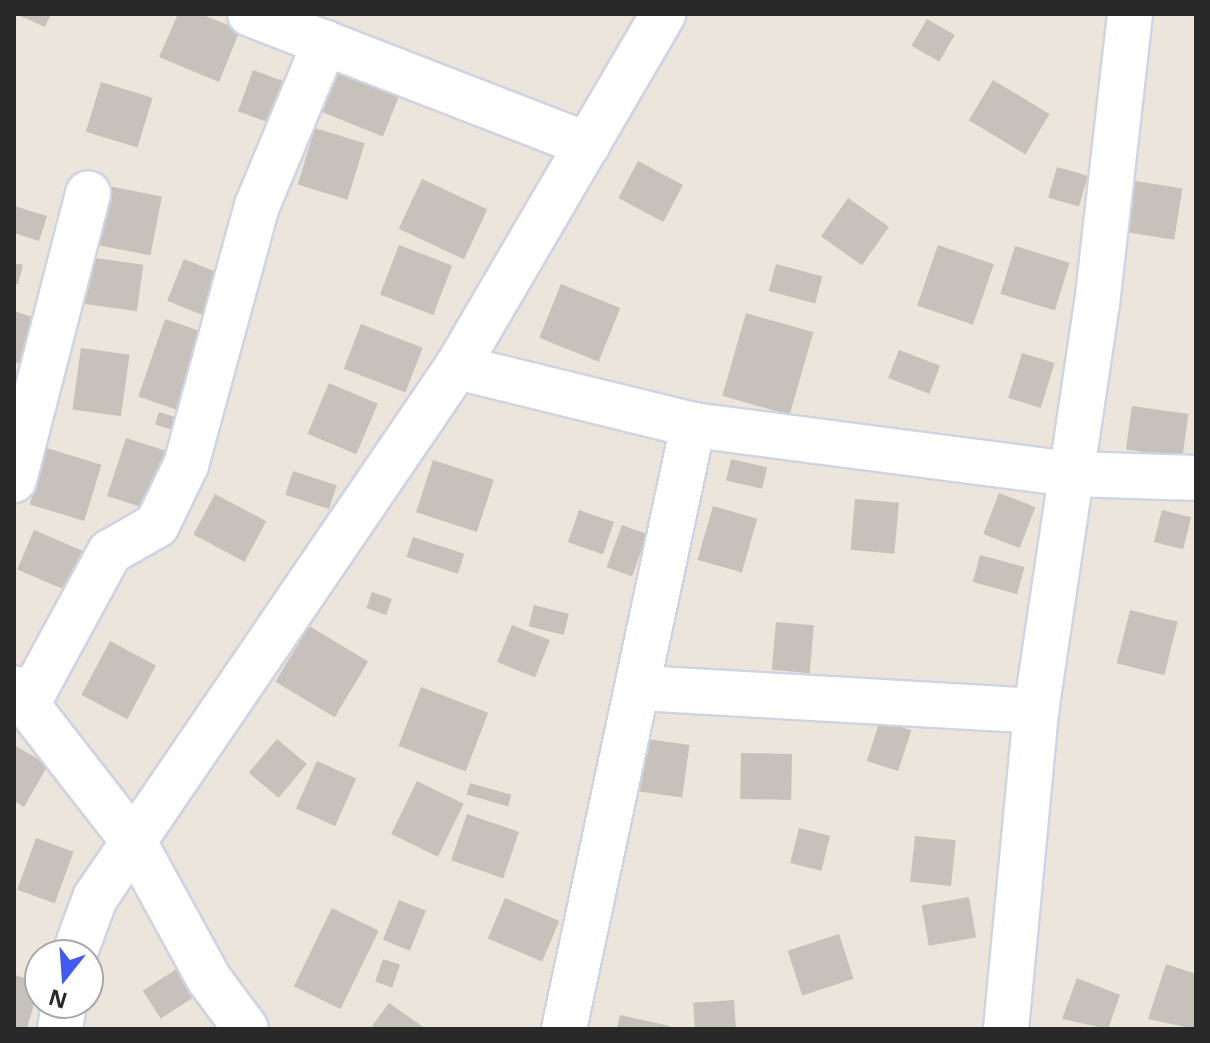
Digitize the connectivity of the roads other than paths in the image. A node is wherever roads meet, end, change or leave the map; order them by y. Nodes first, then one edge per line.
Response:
1 (250, 14) edge
2 (663, 14) edge
3 (1130, 14) edge
4 (325, 43) junction
5 (587, 145) junction
6 (88, 193) dead end
7 (457, 367) junction
8 (693, 425) junction
9 (1072, 474) junction
10 (1196, 478) edge
11 (14, 480) edge
12 (640, 688) junction
13 (22, 694) edge
14 (1036, 711) junction
15 (134, 842) junction
16 (80, 939) edge
17 (246, 1029) edge
18 (564, 1029) edge
19 (1006, 1029) edge

1 - 4 street
2 - 5 street
3 - 9 street
4 - 5 street
4 - 13 street
5 - 7 street
6 - 11 street
7 - 8 street
7 - 15 street
8 - 9 street
8 - 12 street
9 - 10 street
9 - 14 street
12 - 14 street
12 - 18 street
13 - 15 street
14 - 19 street
15 - 16 street
15 - 17 street

